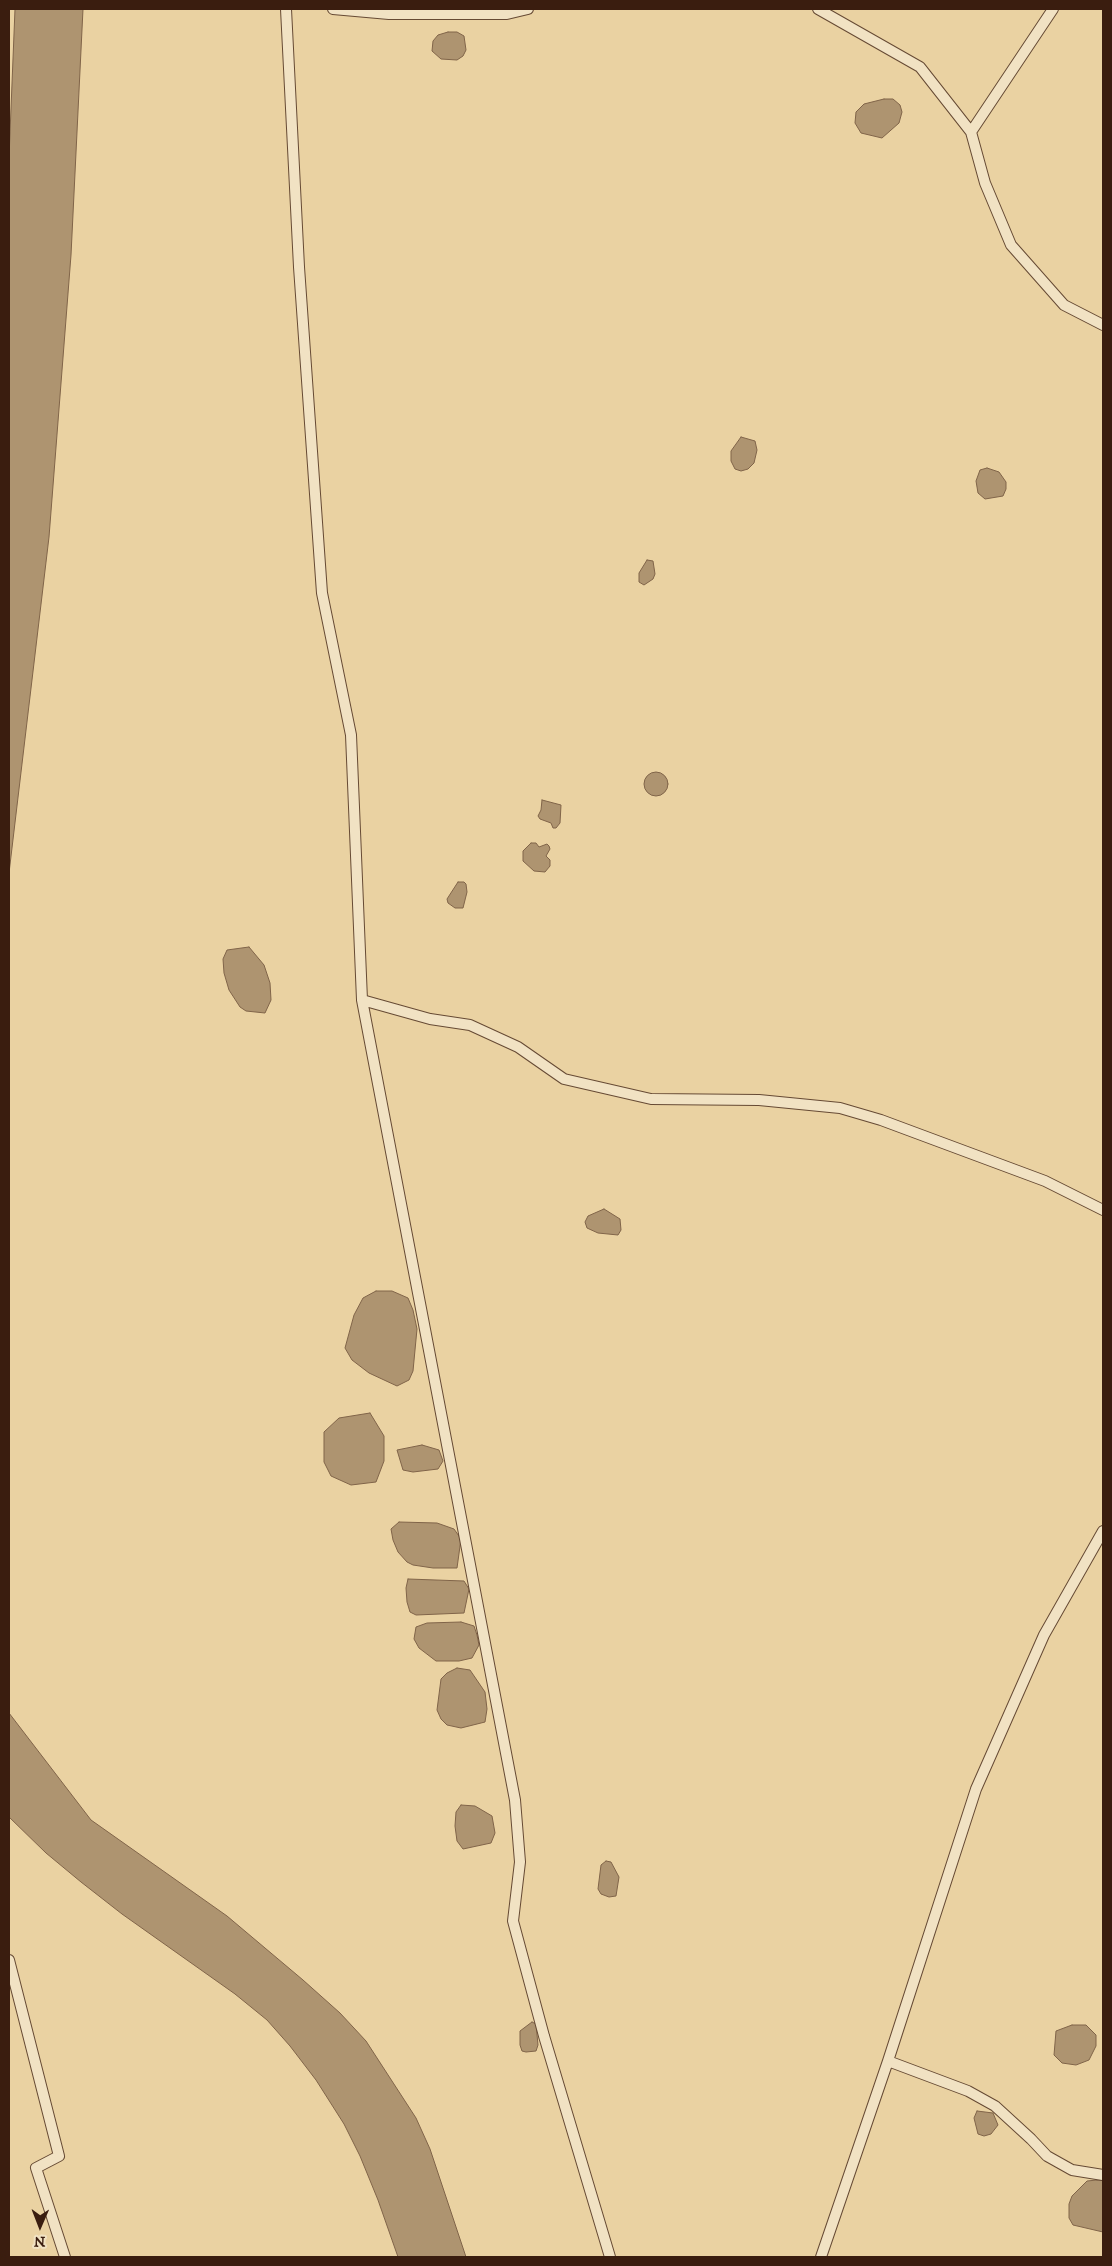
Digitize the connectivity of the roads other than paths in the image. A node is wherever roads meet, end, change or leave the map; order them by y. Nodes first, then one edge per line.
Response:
1 (286, 9) edge
2 (333, 9) edge
3 (528, 9) edge
4 (818, 9) edge
5 (1053, 9) edge
6 (971, 132) junction
7 (1103, 325) edge
8 (362, 1000) junction
9 (1103, 1210) edge
10 (1103, 1531) edge
11 (9, 1960) edge
12 (888, 2061) junction
13 (1103, 2175) edge
14 (65, 2257) edge
15 (610, 2257) edge
16 (821, 2257) edge

1 - 8 street
2 - 3 street
4 - 6 street
5 - 6 street
6 - 7 street
8 - 9 street
8 - 15 street
10 - 12 street
11 - 14 street
12 - 13 street
12 - 16 street

